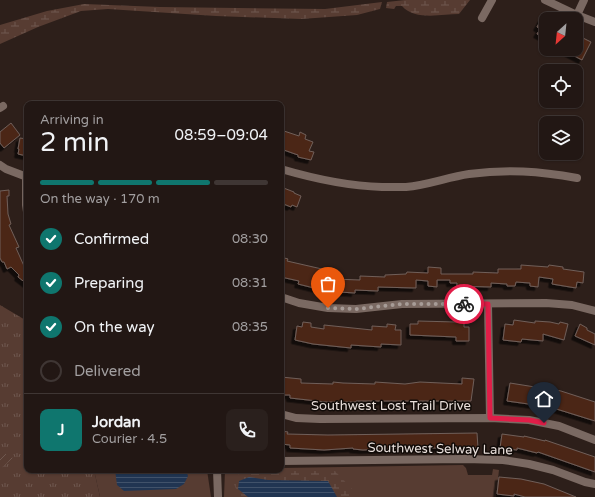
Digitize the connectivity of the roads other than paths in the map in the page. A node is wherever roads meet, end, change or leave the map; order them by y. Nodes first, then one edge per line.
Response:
1 (492, 0) edge
2 (545, 0) edge
3 (584, 0) edge
4 (571, 12) edge
5 (578, 12) edge
6 (583, 17) edge
7 (482, 18) dead end
8 (595, 22) edge
9 (0, 165) edge
10 (284, 170) edge
11 (24, 175) edge
12 (577, 178) dead end
13 (284, 298) edge
14 (488, 304) junction
15 (595, 311) edge
16 (284, 415) edge
17 (490, 418) junction
18 (595, 440) edge
19 (284, 460) edge
20 (217, 473) edge
21 (595, 484) edge
22 (218, 497) edge

1 - 7 street
2 - 4 street
3 - 5 street
6 - 8 street
9 - 11 street
10 - 12 street
13 - 14 street
14 - 15 street
14 - 17 street
16 - 17 street, Southwest Lost Trail Drive
17 - 18 street, Southwest Lost Trail Drive
19 - 21 street, Southwest Selway Lane
20 - 22 street

